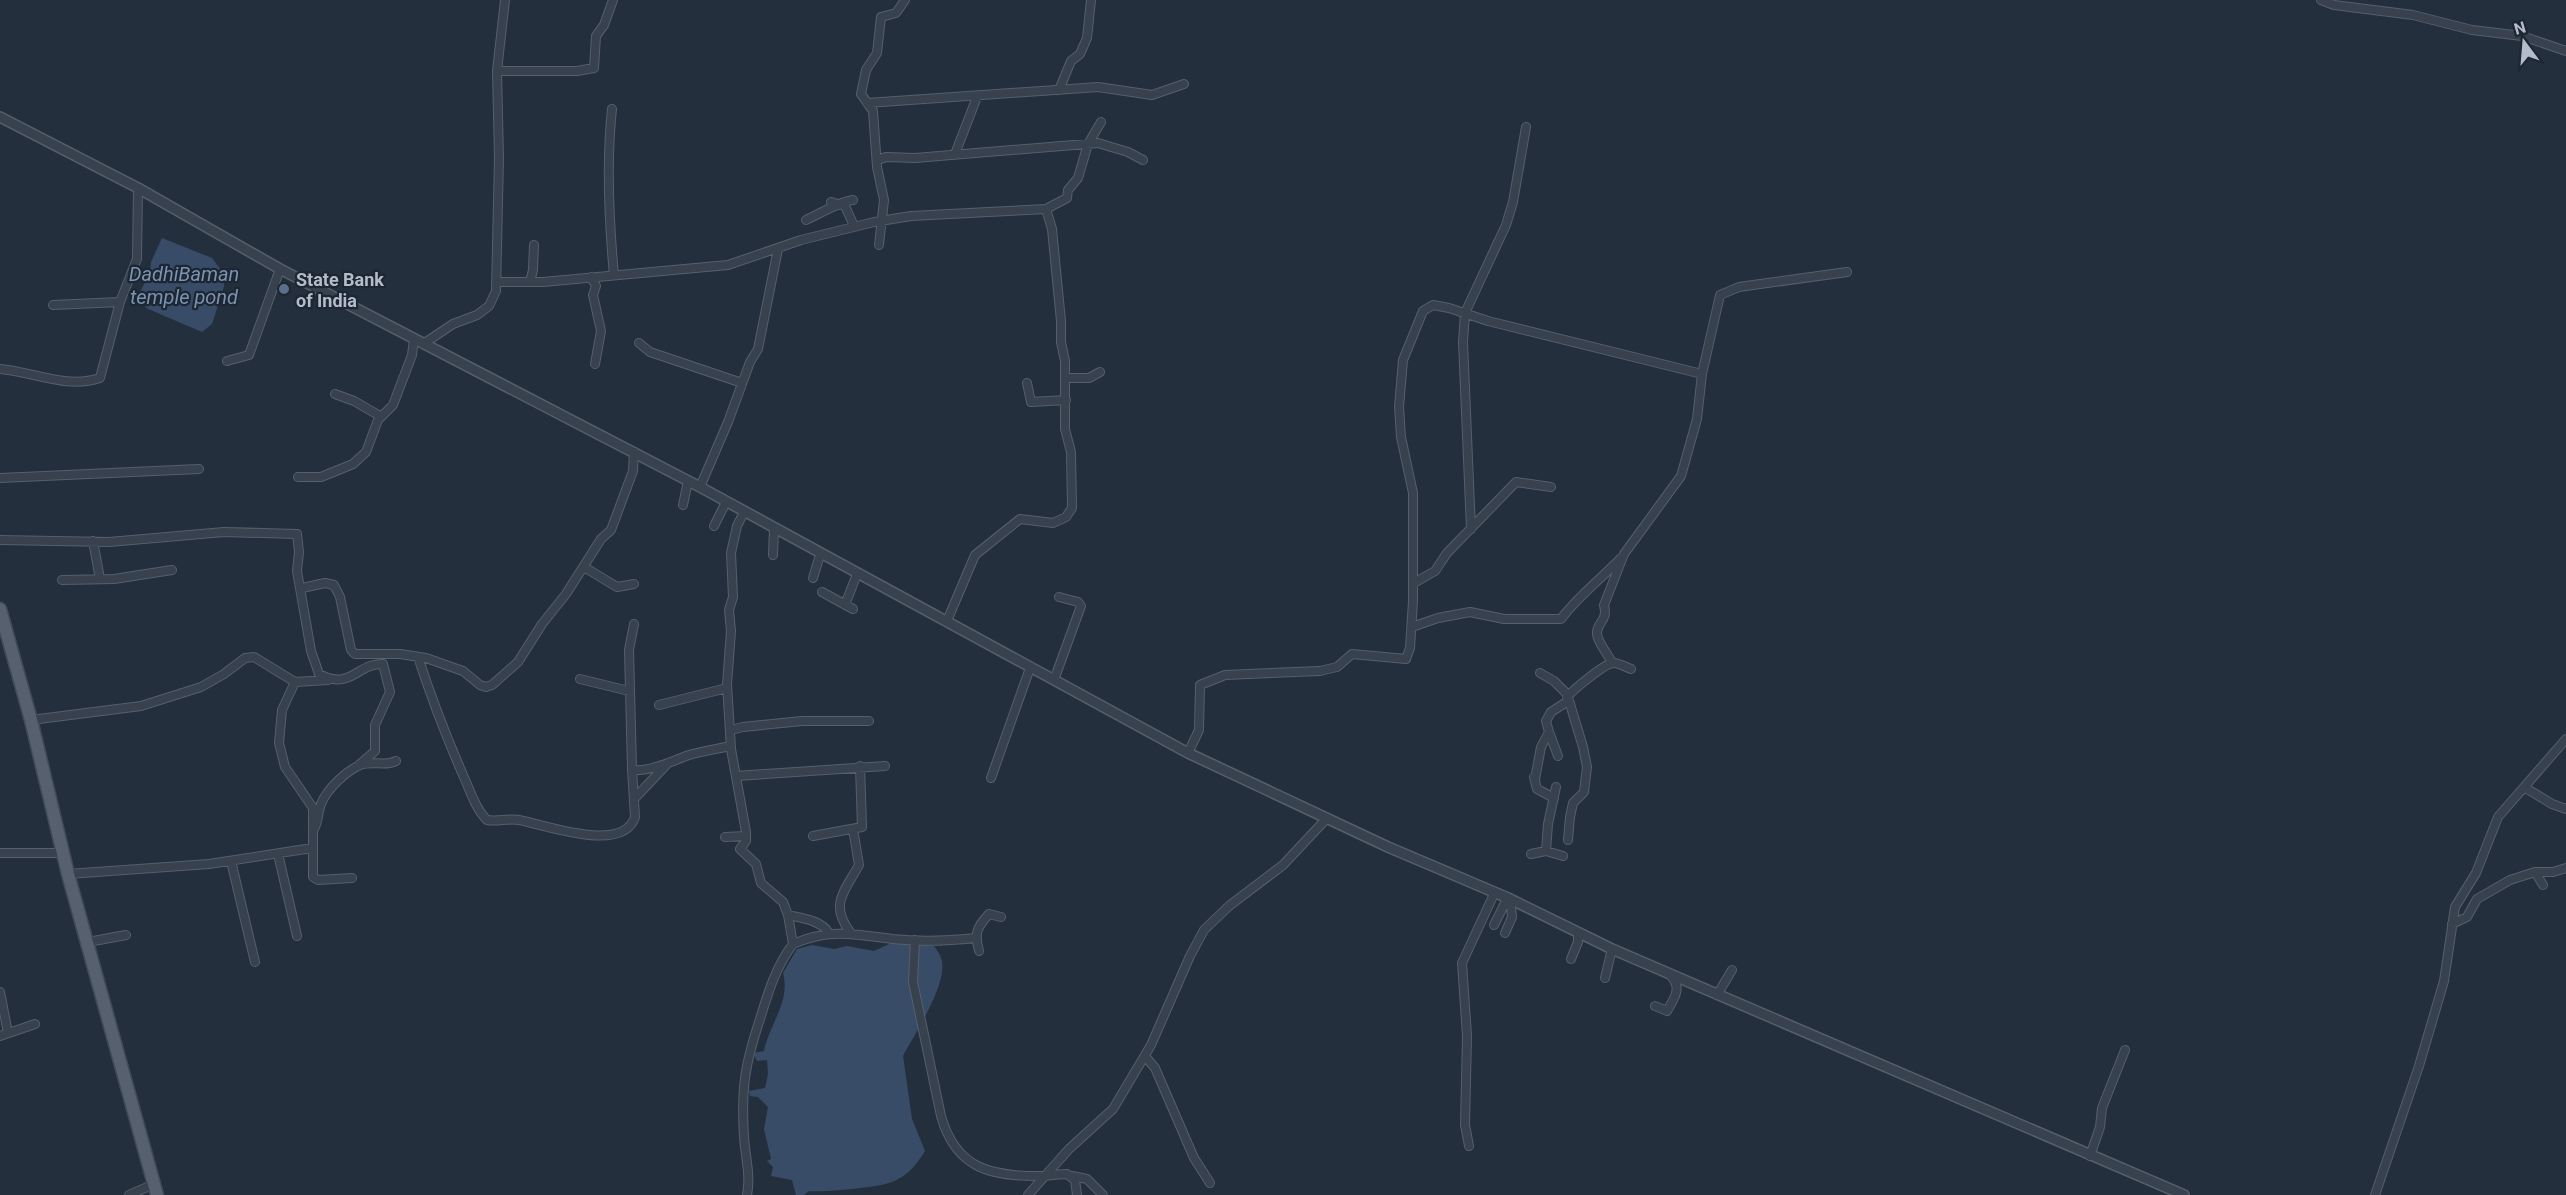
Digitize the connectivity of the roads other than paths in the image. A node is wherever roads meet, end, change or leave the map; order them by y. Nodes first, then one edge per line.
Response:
1 (505, 0) edge
2 (614, 0) edge
3 (905, 0) edge
4 (1091, 0) edge
5 (2321, 0) edge
6 (2566, 51) edge
7 (496, 71) junction
8 (1184, 84) dead end
9 (1059, 90) junction
10 (977, 97) junction
11 (867, 103) junction
12 (612, 109) dead end
13 (0, 117) edge
14 (1101, 122) dead end
15 (1526, 127) dead end
16 (1088, 144) junction
17 (955, 154) junction
18 (878, 160) junction
19 (1143, 160) dead end
20 (138, 188) junction
21 (854, 200) dead end
22 (835, 202) junction
23 (1046, 208) junction
24 (806, 220) dead end
25 (881, 221) junction
26 (854, 226) junction
27 (534, 244) dead end
28 (879, 245) dead end
29 (778, 249) junction
30 (280, 269) junction
31 (1847, 272) dead end
32 (614, 275) junction
33 (591, 277) junction
34 (496, 282) junction
35 (530, 282) junction
36 (120, 302) junction
37 (53, 305) dead end
38 (1465, 313) junction
39 (414, 339) junction
40 (639, 343) dead end
41 (423, 344) junction
42 (227, 361) dead end
43 (595, 364) dead end
44 (0, 369) edge
45 (1100, 372) dead end
46 (1702, 374) junction
47 (1066, 378) junction
48 (742, 383) junction
49 (1027, 383) dead end
50 (335, 394) dead end
51 (1066, 400) junction
52 (380, 416) junction
53 (634, 452) junction
54 (200, 469) dead end
55 (298, 477) dead end
56 (0, 478) edge
57 (688, 482) junction
58 (700, 487) junction
59 (1551, 487) dead end
60 (726, 502) junction
61 (683, 505) dead end
62 (744, 512) junction
63 (714, 526) dead end
64 (774, 529) junction
65 (1471, 529) junction
66 (0, 540) edge
67 (93, 541) junction
68 (1624, 554) junction
69 (772, 555) dead end
70 (820, 555) junction
71 (584, 567) junction
72 (172, 570) dead end
73 (857, 574) junction
74 (813, 578) dead end
75 (100, 579) junction
76 (62, 580) dead end
77 (1414, 583) junction
78 (634, 584) dead end
79 (302, 588) junction
80 (822, 592) dead end
81 (1059, 597) dead end
82 (845, 605) junction
83 (0, 609) edge
84 (853, 609) dead end
85 (947, 621) junction
86 (634, 624) dead end
87 (1412, 627) junction
88 (417, 657) junction
89 (1612, 663) junction
90 (1030, 668) junction
91 (1631, 669) dead end
92 (1540, 673) dead end
93 (330, 679) junction
94 (580, 679) dead end
95 (1054, 680) junction
96 (295, 682) junction
97 (727, 688) junction
98 (629, 691) junction
99 (1568, 699) junction
100 (659, 705) dead end
101 (32, 720) junction
102 (869, 721) dead end
103 (731, 730) junction
104 (1549, 732) junction
105 (2566, 739) edge
106 (731, 746) junction
107 (1188, 753) junction
108 (1558, 756) dead end
109 (396, 761) dead end
110 (668, 763) junction
111 (358, 766) junction
112 (860, 766) junction
113 (885, 766) dead end
114 (632, 769) junction
115 (736, 776) junction
116 (991, 778) dead end
117 (1556, 787) dead end
118 (2524, 787) junction
119 (1554, 798) junction
120 (634, 799) junction
121 (2566, 809) edge
122 (1327, 818) junction
123 (853, 829) junction
124 (313, 832) junction
125 (746, 836) junction
126 (813, 836) dead end
127 (726, 837) dead end
128 (1568, 840) dead end
129 (312, 848) junction
130 (1546, 850) junction
131 (0, 853) edge
132 (63, 853) junction
133 (278, 854) junction
134 (1531, 854) dead end
135 (1563, 856) dead end
136 (231, 861) junction
137 (2566, 868) edge
138 (2535, 872) junction
139 (68, 874) junction
140 (352, 878) dead end
141 (2543, 885) dead end
142 (1494, 894) junction
143 (1506, 900) junction
144 (788, 915) junction
145 (1001, 917) dead end
146 (1494, 924) dead end
147 (2452, 924) junction
148 (850, 932) junction
149 (829, 933) junction
150 (1505, 933) dead end
151 (1578, 933) junction
152 (126, 935) dead end
153 (297, 936) dead end
154 (975, 938) junction
155 (915, 940) junction
156 (88, 942) junction
157 (793, 944) junction
158 (1612, 949) junction
159 (979, 951) dead end
160 (1571, 959) dead end
161 (255, 962) dead end
162 (1732, 970) dead end
163 (1666, 972) junction
164 (1605, 978) dead end
165 (0, 992) edge
166 (1717, 995) junction
167 (1655, 1006) dead end
168 (34, 1024) dead end
169 (4, 1035) edge
170 (2125, 1050) dead end
171 (1145, 1056) junction
172 (1469, 1146) dead end
173 (2090, 1155) junction
174 (1045, 1176) junction
175 (1072, 1176) junction
176 (1210, 1183) dead end
177 (155, 1190) edge
178 (129, 1195) edge
179 (747, 1195) edge
180 (1028, 1195) edge
181 (1077, 1195) edge
182 (1103, 1195) edge
183 (2184, 1195) edge
184 (2375, 1195) edge

1 - 7 street
2 - 7 street
3 - 11 street
4 - 9 street
5 - 6 street
7 - 34 street
8 - 9 street
9 - 10 street
10 - 11 street
10 - 17 street
11 - 18 street
12 - 32 street
13 - 20 street
14 - 16 street
15 - 38 street
16 - 17 street
16 - 19 street
16 - 23 street
17 - 18 street
18 - 25 street
20 - 30 street
20 - 36 street
21 - 22 street
22 - 24 street
22 - 26 street
23 - 25 street
23 - 47 street
25 - 26 street
25 - 28 street
26 - 29 street
27 - 35 street
29 - 32 street
29 - 48 street
30 - 39 street
30 - 42 street
31 - 46 street
32 - 33 street
33 - 35 street
33 - 43 street
34 - 35 street
34 - 41 street
36 - 37 street
36 - 44 street
38 - 46 street
38 - 65 street
38 - 77 street
39 - 41 street
39 - 52 street
40 - 48 street
41 - 53 street
45 - 47 street
46 - 68 street
47 - 51 street
48 - 58 street
49 - 51 street
50 - 52 street
51 - 85 street
52 - 55 street
53 - 57 street
53 - 71 street
54 - 56 street
57 - 58 street
57 - 61 street
58 - 60 street
59 - 65 street
60 - 62 street
60 - 63 street
62 - 64 street
62 - 97 street
64 - 69 street
64 - 70 street
65 - 77 street
66 - 67 street
67 - 75 street
67 - 79 street
68 - 87 street
68 - 89 street
70 - 73 street
70 - 74 street
71 - 78 street
71 - 88 street
72 - 75 street
73 - 82 street
73 - 85 street
75 - 76 street
77 - 87 street
79 - 88 street
79 - 93 street
80 - 82 street
81 - 95 street
82 - 84 street
83 - 101 main road
85 - 90 street
86 - 98 street
87 - 107 street
88 - 120 street
89 - 91 street
89 - 99 street
90 - 95 street
90 - 116 street
92 - 99 street
93 - 96 street
93 - 111 street
94 - 98 street
95 - 107 street
96 - 101 street
96 - 124 street
97 - 100 street
97 - 103 street
98 - 114 street
99 - 104 street
99 - 128 street
101 - 132 main road
102 - 103 street
103 - 106 street
104 - 108 street
104 - 119 street
105 - 118 street
106 - 110 street
106 - 115 street
107 - 122 street
109 - 111 street
110 - 114 street
110 - 120 street
111 - 124 street
112 - 113 street
112 - 115 street
112 - 123 street
114 - 120 street
115 - 125 street
117 - 119 street
118 - 121 street
118 - 147 street
119 - 130 street
122 - 142 street
122 - 171 street
123 - 126 street
123 - 148 street
124 - 129 street
125 - 127 street
125 - 144 street
129 - 133 street
129 - 140 street
130 - 134 street
130 - 135 street
131 - 132 street
132 - 139 main road
133 - 136 street
133 - 153 street
136 - 139 street
136 - 161 street
137 - 138 street
138 - 141 street
138 - 147 street
139 - 156 main road
142 - 143 street
142 - 172 street
143 - 146 street
143 - 150 street
143 - 151 street
144 - 149 street
144 - 157 street
145 - 154 street
147 - 184 street
148 - 149 street
148 - 155 street
149 - 157 street
151 - 158 street
151 - 160 street
152 - 156 street
154 - 155 street
154 - 159 street
155 - 174 street
156 - 177 main road
157 - 179 street
158 - 163 street
158 - 164 street
162 - 166 street
163 - 166 street
163 - 167 street
165 - 169 street
166 - 173 street
168 - 169 street
170 - 173 street
171 - 174 street
171 - 176 street
173 - 183 street
174 - 175 street
174 - 180 street
175 - 181 street
175 - 182 street
177 - 178 street

